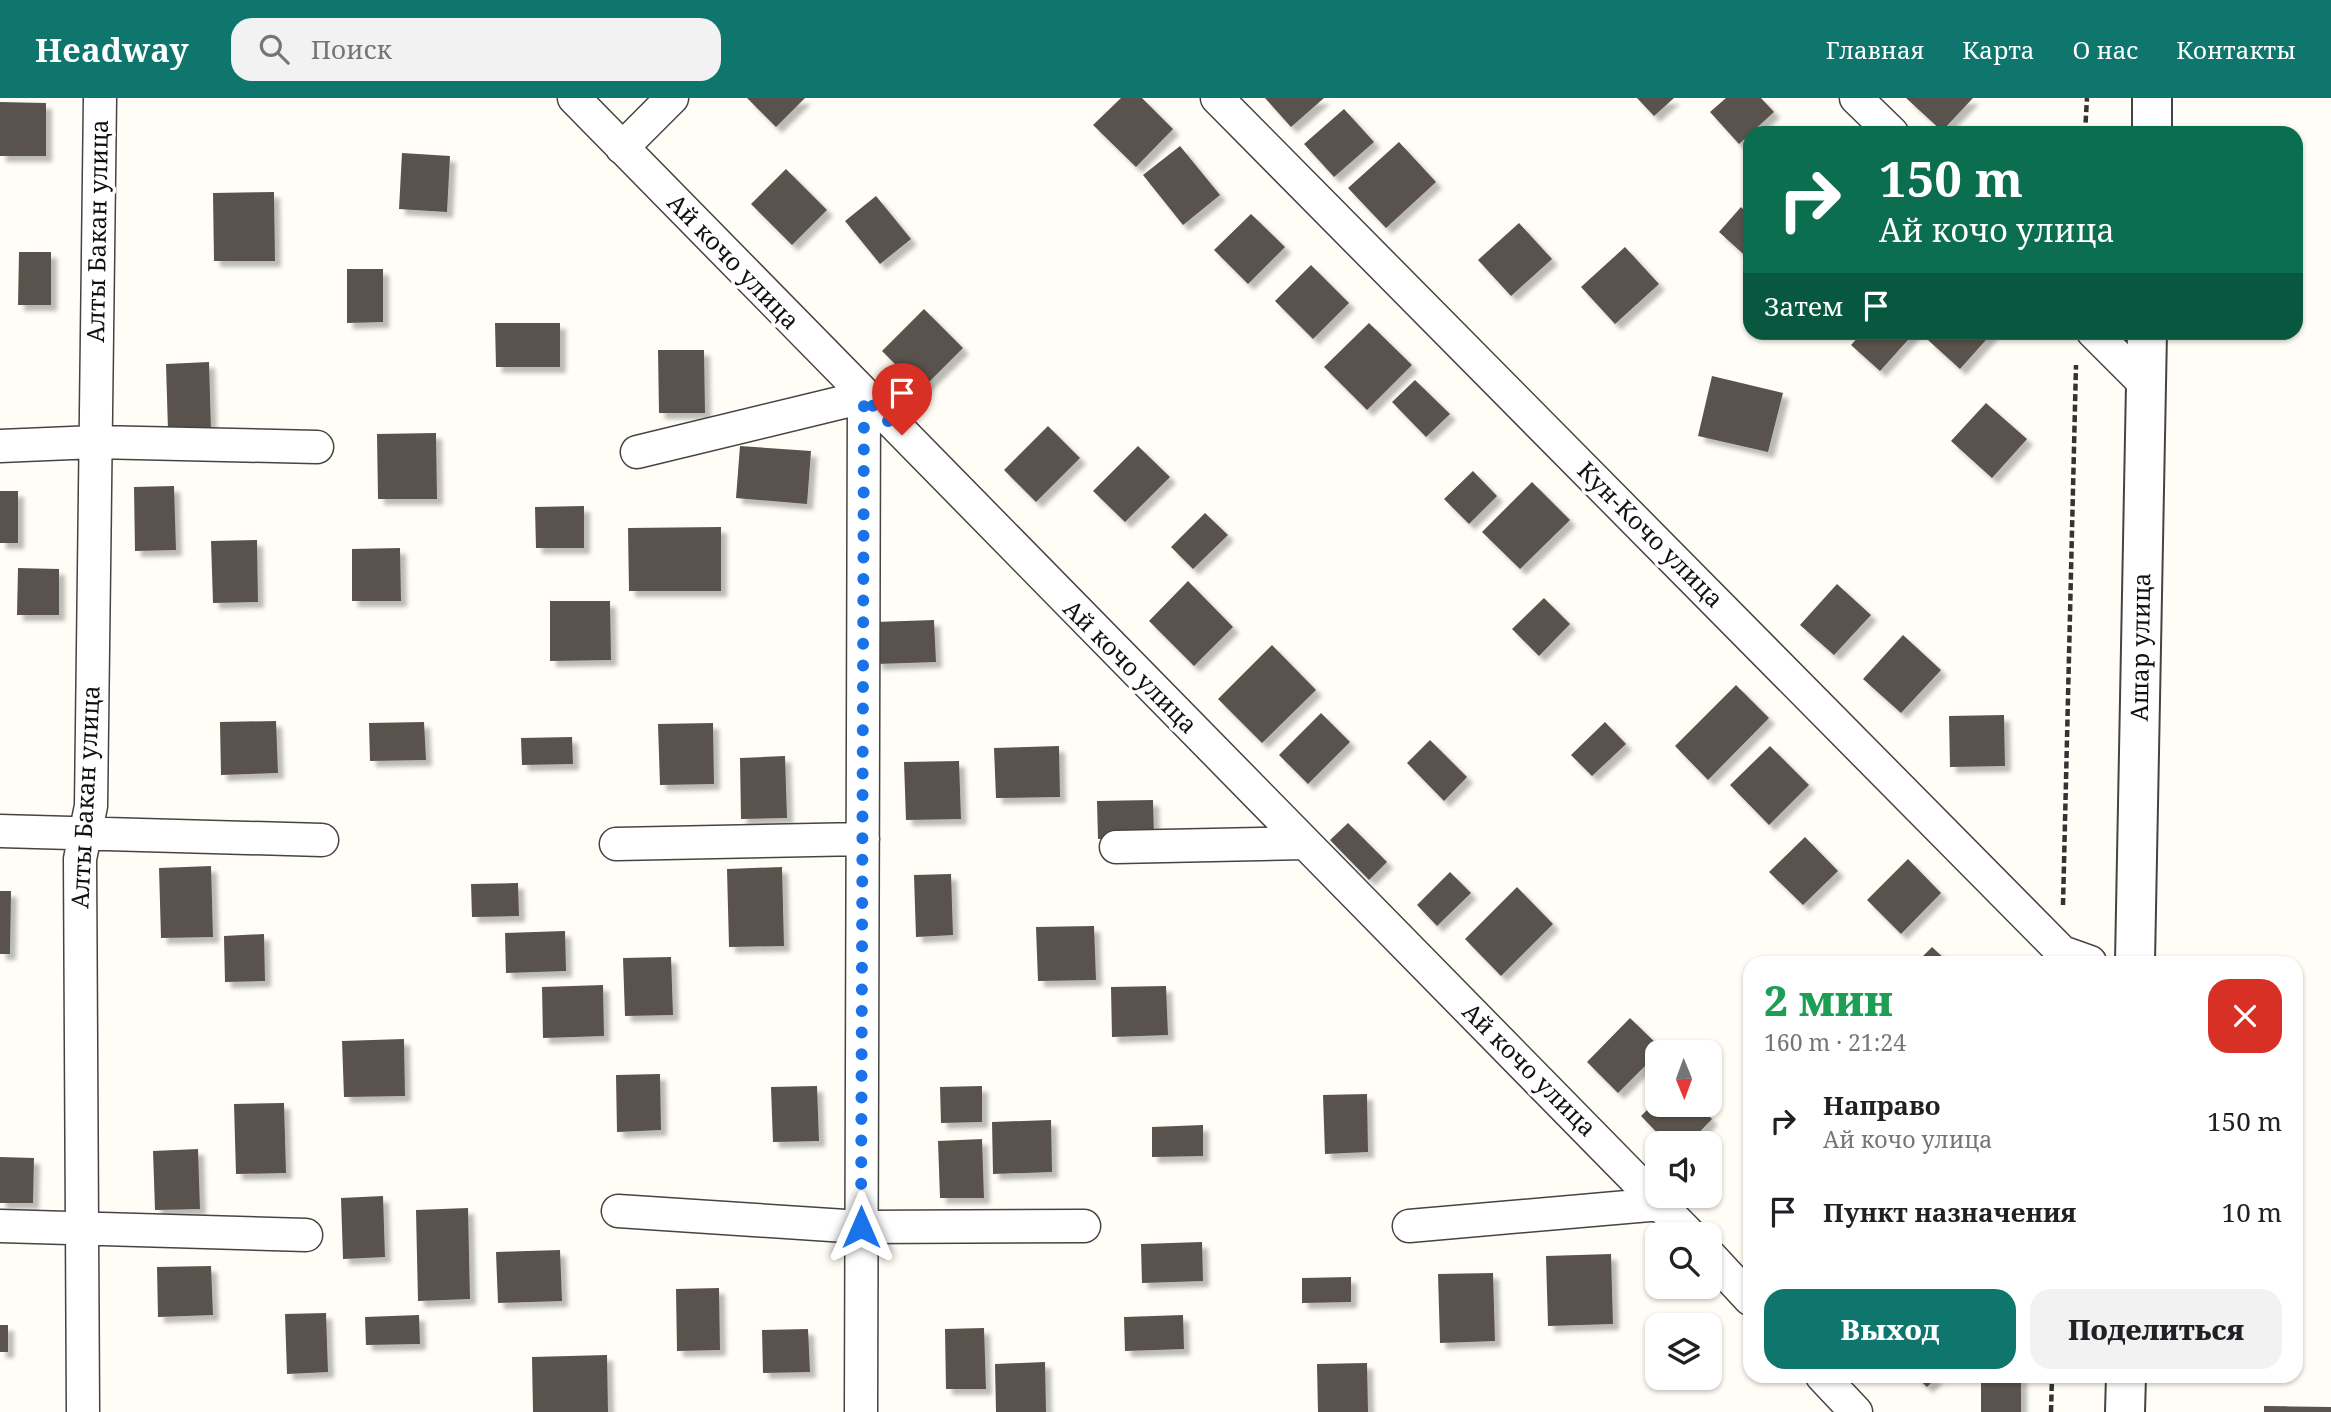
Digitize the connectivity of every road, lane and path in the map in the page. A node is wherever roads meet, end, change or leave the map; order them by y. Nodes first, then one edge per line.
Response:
1 (100, 98) edge
2 (574, 98) edge
3 (672, 98) edge
4 (1217, 98) edge
5 (1856, 98) edge
6 (2087, 98) edge
7 (2152, 98) edge
8 (1885, 126) edge
9 (2085, 126) edge
10 (2152, 126) edge
11 (622, 148) junction
12 (2101, 340) edge
13 (2147, 340) edge
14 (2076, 360) dead end
15 (2146, 385) junction
16 (864, 397) junction
17 (95, 442) junction
18 (0, 446) edge
19 (317, 447) dead end
20 (637, 452) dead end
21 (0, 831) edge
22 (85, 831) junction
23 (863, 839) junction
24 (322, 840) dead end
25 (1305, 843) junction
26 (616, 844) dead end
27 (1116, 846) dead end
28 (2075, 956) edge
29 (2076, 956) edge
30 (2135, 956) edge
31 (1645, 1188) edge
32 (1645, 1205) edge
33 (1665, 1208) edge
34 (618, 1211) dead end
35 (1678, 1222) edge
36 (0, 1226) edge
37 (1084, 1226) dead end
38 (1409, 1226) dead end
39 (82, 1227) junction
40 (861, 1227) junction
41 (306, 1235) dead end
42 (1722, 1269) edge
43 (1743, 1291) edge
44 (1829, 1383) edge
45 (2052, 1383) edge
46 (2126, 1383) edge
47 (83, 1412) edge
48 (861, 1412) edge
49 (1856, 1412) edge
50 (2051, 1412) edge
51 (2125, 1412) edge

1 - 17 street, Алты Бакан улица
2 - 11 street, Ай кочо улица
3 - 11 street
4 - 28 street, Кун-Кочо улица
5 - 8 street
6 - 9 path
7 - 10 street
11 - 16 street, Ай кочо улица
12 - 15 street
13 - 15 street, Ашар улица
14 - 29 path
15 - 30 street, Ашар улица
16 - 20 street
16 - 23 street
16 - 25 street, Ай кочо улица
17 - 18 street
17 - 19 street
17 - 22 street, Алты Бакан улица
21 - 22 street
22 - 24 street
22 - 39 street, Алты Бакан улица
23 - 26 street
23 - 40 street
25 - 27 street
25 - 31 street, Ай кочо улица
32 - 38 street
33 - 35 street, Ай кочо улица
34 - 40 street
36 - 39 street
37 - 40 street
39 - 41 street
39 - 47 street, Алты Бакан улица
40 - 48 street
42 - 43 street
44 - 49 street
45 - 50 path
46 - 51 street

